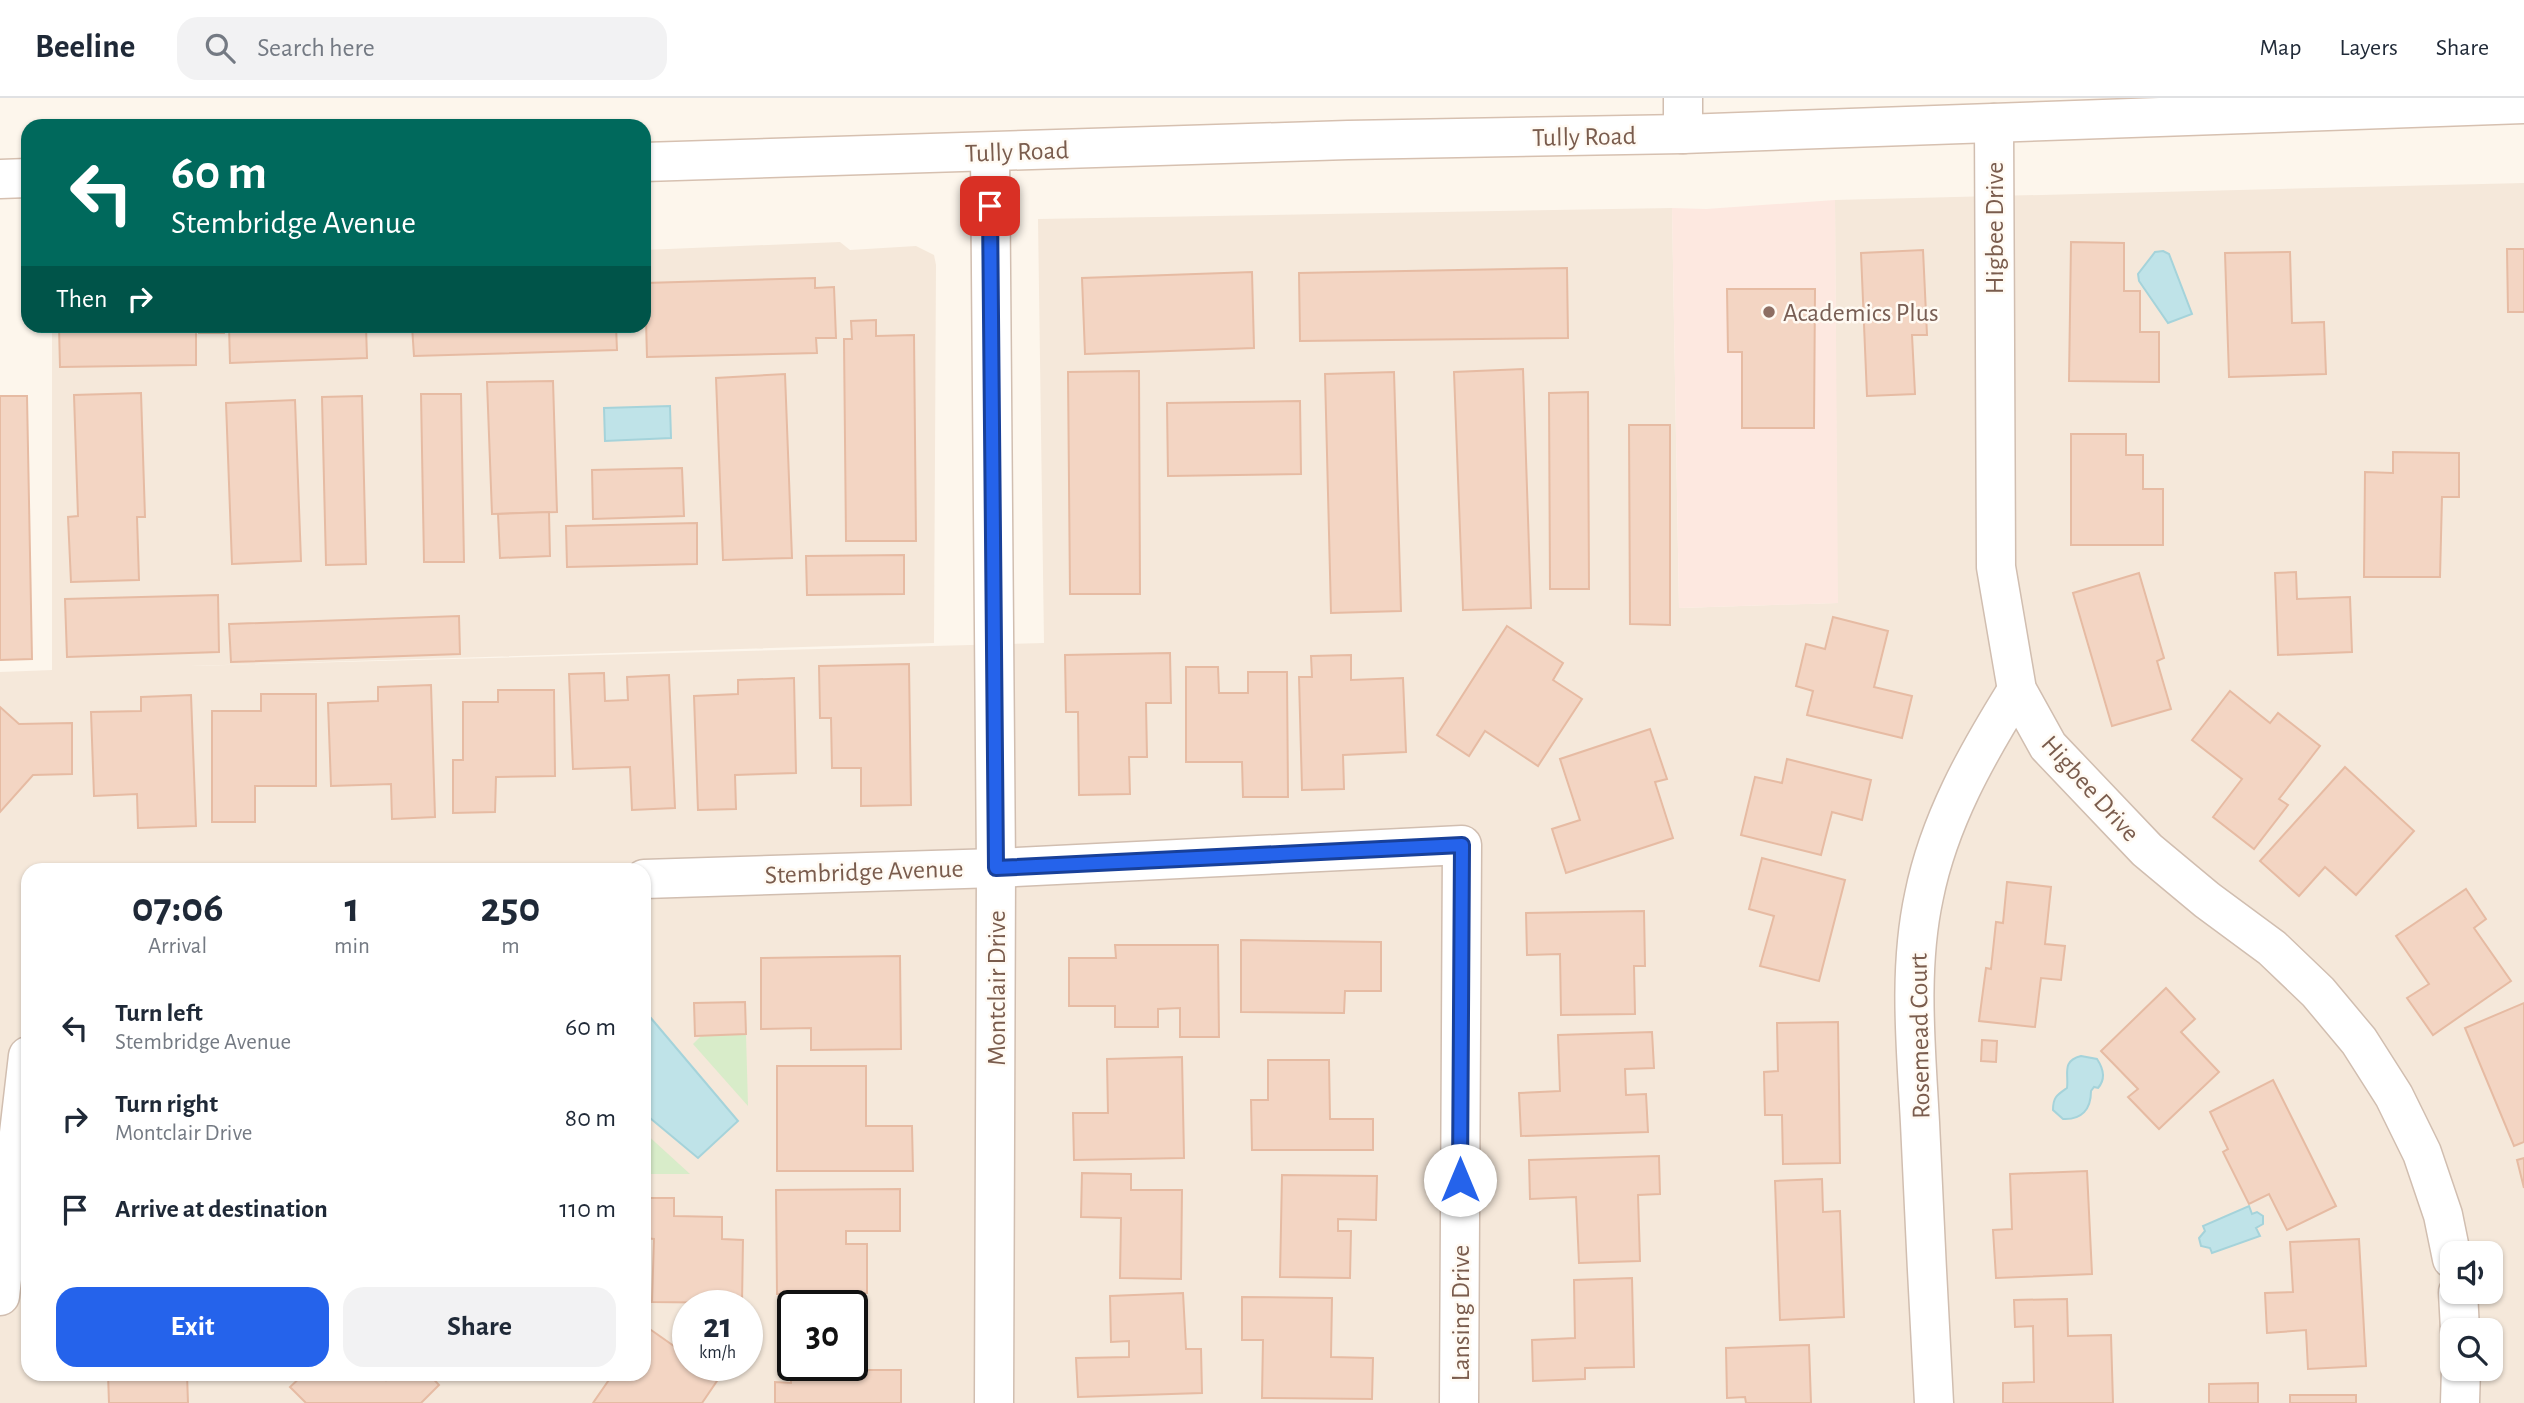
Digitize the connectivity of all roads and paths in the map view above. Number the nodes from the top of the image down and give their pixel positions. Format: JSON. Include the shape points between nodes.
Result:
{"nodes":[{"id":1,"x":2524,"y":104,"type":"edge"},
{"id":2,"x":1683,"y":116,"type":"edge"},
{"id":3,"x":1994,"y":123,"type":"junction"},
{"id":4,"x":990,"y":152,"type":"junction"},
{"id":5,"x":651,"y":162,"type":"edge"},
{"id":6,"x":21,"y":178,"type":"edge"},
{"id":7,"x":0,"y":179,"type":"edge"},
{"id":8,"x":2017,"y":690,"type":"junction"},
{"id":9,"x":1462,"y":845,"type":"joint"},
{"id":10,"x":996,"y":868,"type":"junction"},
{"id":11,"x":651,"y":878,"type":"edge"},
{"id":12,"x":21,"y":1116,"type":"edge"},
{"id":13,"x":2448,"y":1241,"type":"edge"},
{"id":14,"x":0,"y":1296,"type":"edge"},
{"id":15,"x":2461,"y":1381,"type":"edge"},
{"id":16,"x":994,"y":1403,"type":"edge"},
{"id":17,"x":1459,"y":1403,"type":"edge"},
{"id":18,"x":1934,"y":1403,"type":"edge"},
{"id":19,"x":2460,"y":1403,"type":"edge"}],
"edges":[{"from":1,"to":3,"type":"street","name":"Tully Road"},
{"from":2,"to":3,"type":"street","name":"Tully Road"},
{"from":2,"to":4,"type":"street","name":"Tully Road","via":[[1335,140]]},
{"from":3,"to":8,"type":"street","name":"Higbee Drive","via":[[1996,567]]},
{"from":4,"to":5,"type":"street","name":"Tully Road"},
{"from":4,"to":10,"type":"street","name":"Montclair Drive"},
{"from":6,"to":7,"type":"street"},
{"from":8,"to":13,"type":"street","name":"Higbee Drive","via":[[2048,746],[2147,850],[2273,948],[2359,1041],[2394,1096],[2422,1153]]},
{"from":8,"to":18,"type":"street","name":"Rosemead Court","via":[[1962,784],[1938,844],[1924,896],[1914,967]]},
{"from":9,"to":10,"type":"street","name":"Stembridge Avenue"},
{"from":9,"to":17,"type":"street","name":"Lansing Drive"},
{"from":10,"to":11,"type":"street","name":"Stembridge Avenue"},
{"from":10,"to":16,"type":"street","name":"Montclair Drive"},
{"from":12,"to":14,"type":"street"},
{"from":15,"to":19,"type":"street"}]}
